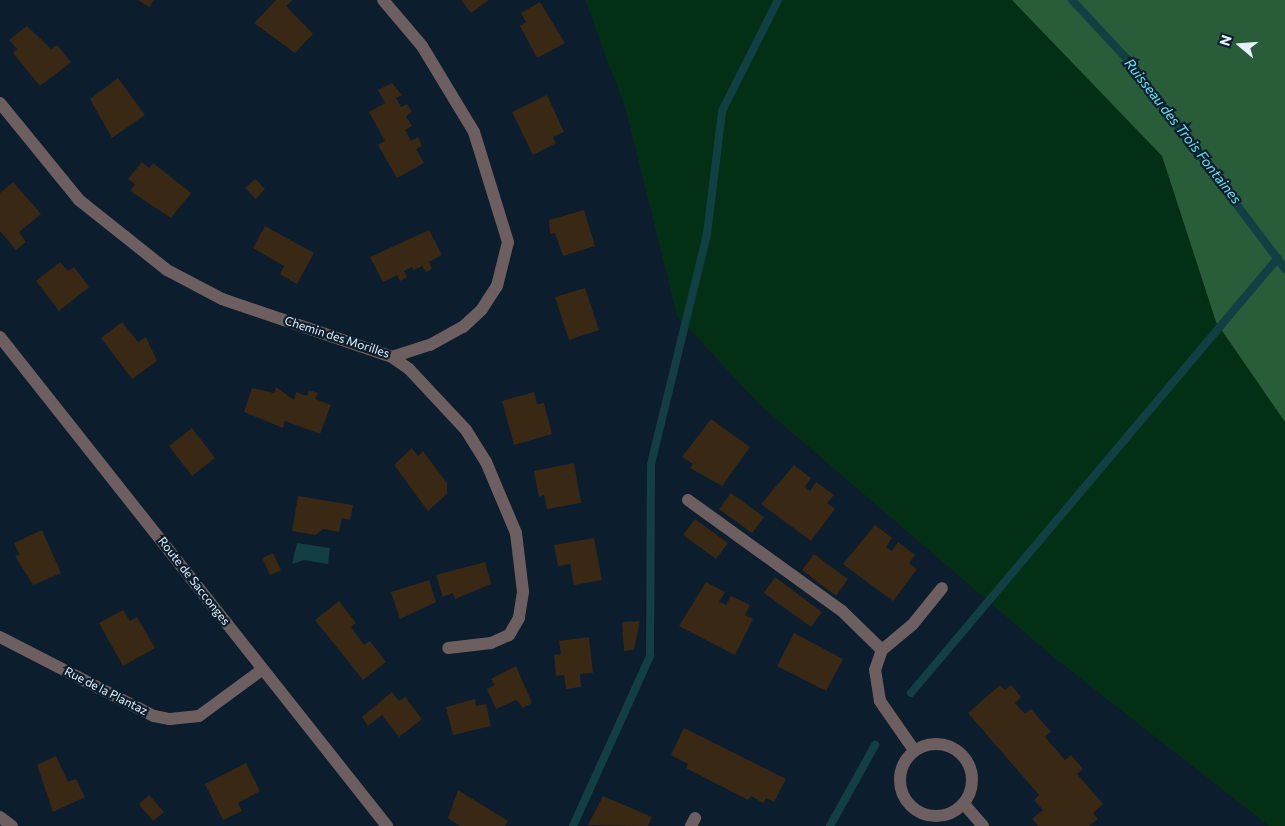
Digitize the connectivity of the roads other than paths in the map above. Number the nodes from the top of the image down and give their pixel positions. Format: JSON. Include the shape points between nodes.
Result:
{"nodes":[{"id":1,"x":383,"y":0,"type":"edge"},
{"id":2,"x":0,"y":103,"type":"edge"},
{"id":3,"x":0,"y":337,"type":"edge"},
{"id":4,"x":392,"y":357,"type":"junction"},
{"id":5,"x":688,"y":500,"type":"dead end"},
{"id":6,"x":942,"y":588,"type":"dead end"},
{"id":7,"x":0,"y":637,"type":"edge"},
{"id":8,"x":448,"y":648,"type":"dead end"},
{"id":9,"x":882,"y":650,"type":"junction"},
{"id":10,"x":263,"y":669,"type":"junction"},
{"id":11,"x":914,"y":750,"type":"junction"},
{"id":12,"x":964,"y":804,"type":"junction"},
{"id":13,"x":0,"y":817,"type":"edge"},
{"id":14,"x":12,"y":826,"type":"edge"},
{"id":15,"x":387,"y":826,"type":"edge"},
{"id":16,"x":982,"y":826,"type":"edge"}],
"edges":[{"from":1,"to":4,"type":"street","name":"Chemin des Morilles","via":[[422,46],[474,132],[508,242],[497,286],[482,309],[463,327],[430,345]]},
{"from":2,"to":4,"type":"street","name":"Chemin des Morilles","via":[[79,200],[167,270],[222,299]]},
{"from":3,"to":10,"type":"street","name":"Route de Sacconges"},
{"from":4,"to":8,"type":"street","via":[[409,369],[466,430],[486,462],[516,533],[523,592],[519,618],[509,635],[492,643]]},
{"from":5,"to":9,"type":"street","via":[[842,611]]},
{"from":6,"to":9,"type":"street","via":[[913,624]]},
{"from":7,"to":10,"type":"street","name":"Rue de la Plantaz","via":[[154,716],[170,719],[200,716]]},
{"from":9,"to":11,"type":"street","via":[[875,670],[880,701]]},
{"from":10,"to":15,"type":"street","name":"Route de Sacconges"},
{"from":11,"to":12,"type":"street","via":[[931,744],[948,745],[963,755],[972,770],[972,788]]},
{"from":11,"to":12,"type":"street","via":[[903,764],[899,781],[909,804],[932,817],[950,814]]},
{"from":12,"to":16,"type":"street"},
{"from":13,"to":14,"type":"street"}]}
